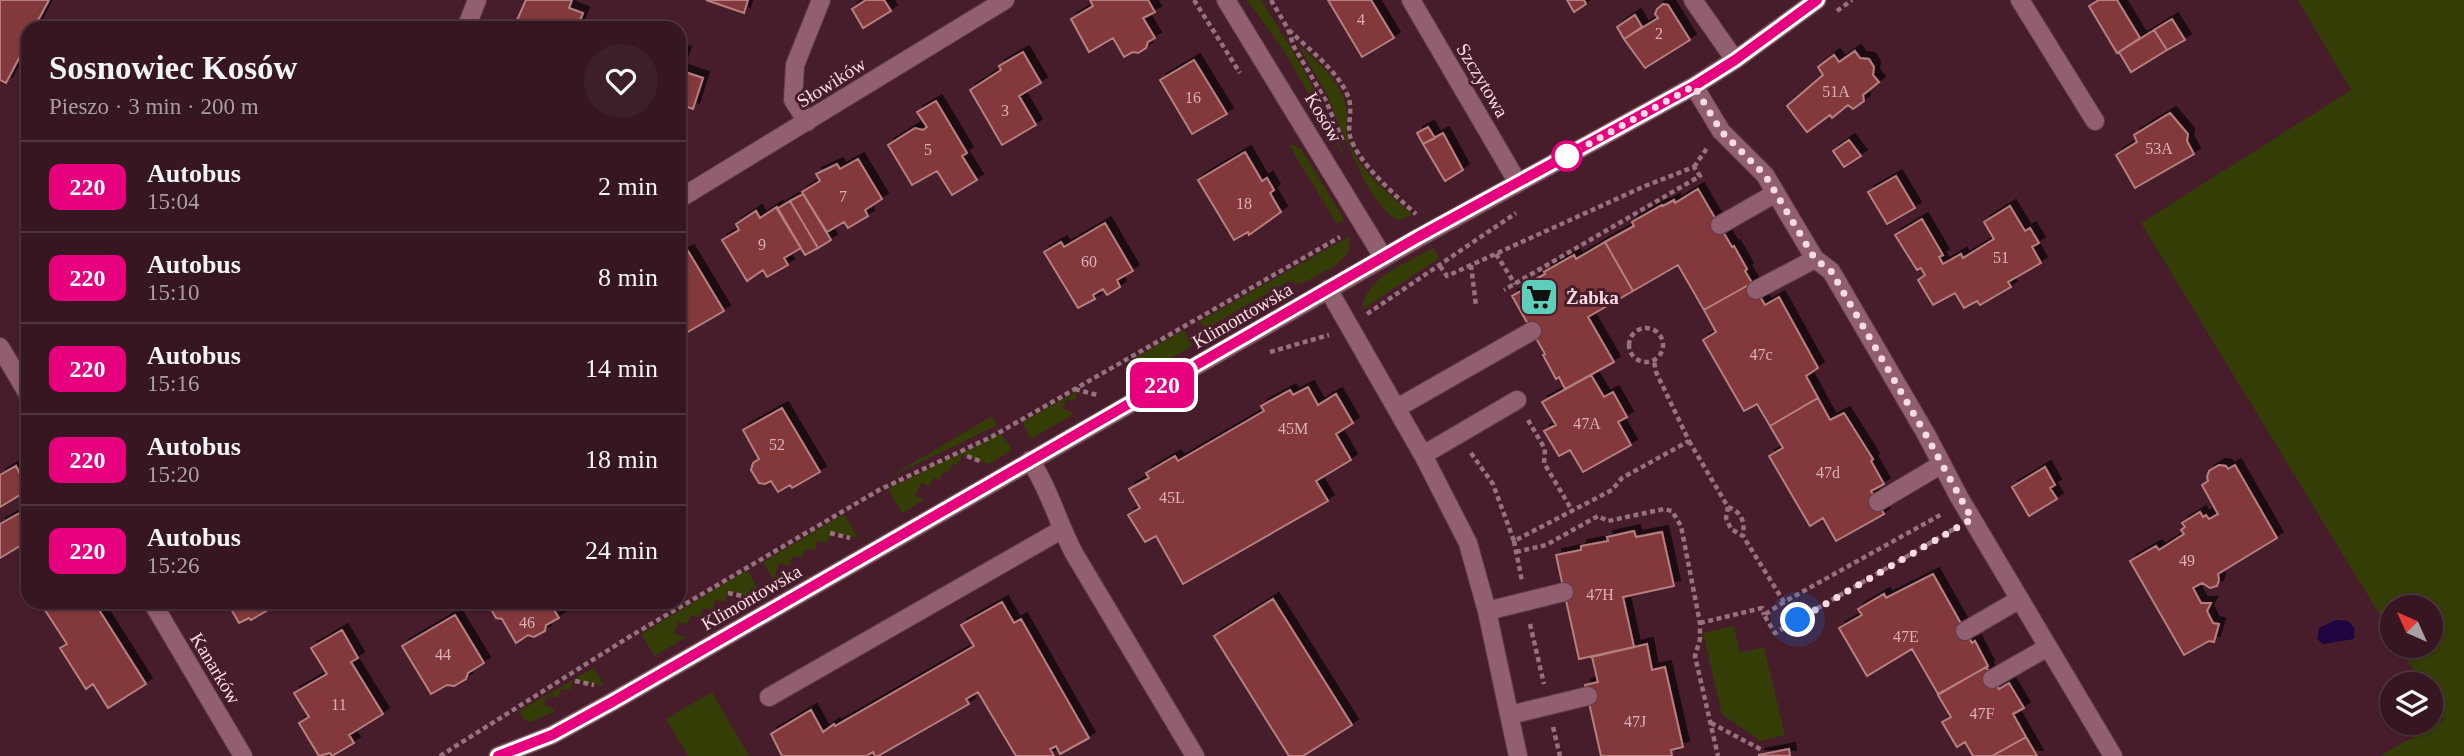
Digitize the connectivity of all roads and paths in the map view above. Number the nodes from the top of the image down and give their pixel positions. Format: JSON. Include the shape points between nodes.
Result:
{"nodes":[{"id":1,"x":477,"y":0,"type":"edge"},
{"id":2,"x":821,"y":0,"type":"edge"},
{"id":3,"x":1005,"y":0,"type":"edge"},
{"id":4,"x":1226,"y":0,"type":"edge"},
{"id":5,"x":1271,"y":0,"type":"edge"},
{"id":6,"x":1411,"y":0,"type":"edge"},
{"id":7,"x":1693,"y":0,"type":"edge"},
{"id":8,"x":1817,"y":0,"type":"edge"},
{"id":9,"x":2020,"y":0,"type":"edge"},
{"id":10,"x":469,"y":21,"type":"edge"},
{"id":11,"x":1735,"y":60,"type":"junction"},
{"id":12,"x":1694,"y":86,"type":"junction"},
{"id":13,"x":2095,"y":121,"type":"dead end"},
{"id":14,"x":807,"y":122,"type":"junction"},
{"id":15,"x":1705,"y":151,"type":"dead end"},
{"id":16,"x":1694,"y":167,"type":"junction"},
{"id":17,"x":1518,"y":183,"type":"junction"},
{"id":18,"x":1776,"y":193,"type":"junction"},
{"id":19,"x":686,"y":195,"type":"edge"},
{"id":20,"x":1423,"y":220,"type":"dead end"},
{"id":21,"x":1720,"y":225,"type":"dead end"},
{"id":22,"x":1340,"y":237,"type":"dead end"},
{"id":23,"x":1496,"y":254,"type":"junction"},
{"id":24,"x":1383,"y":257,"type":"junction"},
{"id":25,"x":1815,"y":259,"type":"junction"},
{"id":26,"x":1471,"y":265,"type":"junction"},
{"id":27,"x":1440,"y":266,"type":"dead end"},
{"id":28,"x":1515,"y":284,"type":"junction"},
{"id":29,"x":1328,"y":289,"type":"junction"},
{"id":30,"x":1504,"y":290,"type":"dead end"},
{"id":31,"x":1756,"y":290,"type":"dead end"},
{"id":32,"x":1476,"y":306,"type":"dead end"},
{"id":33,"x":1532,"y":331,"type":"dead end"},
{"id":34,"x":0,"y":347,"type":"edge"},
{"id":35,"x":1654,"y":361,"type":"junction"},
{"id":36,"x":21,"y":382,"type":"edge"},
{"id":37,"x":1517,"y":400,"type":"joint"},
{"id":38,"x":1397,"y":408,"type":"junction"},
{"id":39,"x":1458,"y":435,"type":"junction"},
{"id":40,"x":1689,"y":441,"type":"junction"},
{"id":41,"x":1423,"y":455,"type":"junction"},
{"id":42,"x":1030,"y":460,"type":"junction"},
{"id":43,"x":1942,"y":464,"type":"junction"},
{"id":44,"x":1878,"y":502,"type":"dead end"},
{"id":45,"x":1962,"y":502,"type":"junction"},
{"id":46,"x":1728,"y":507,"type":"junction"},
{"id":47,"x":1573,"y":512,"type":"junction"},
{"id":48,"x":1972,"y":519,"type":"junction"},
{"id":49,"x":1061,"y":530,"type":"junction"},
{"id":50,"x":1743,"y":536,"type":"junction"},
{"id":51,"x":1514,"y":541,"type":"junction"},
{"id":52,"x":1516,"y":552,"type":"junction"},
{"id":53,"x":1564,"y":592,"type":"dead end"},
{"id":54,"x":2020,"y":599,"type":"junction"},
{"id":55,"x":1525,"y":601,"type":"junction"},
{"id":56,"x":1784,"y":602,"type":"junction"},
{"id":57,"x":686,"y":603,"type":"edge"},
{"id":58,"x":156,"y":609,"type":"edge"},
{"id":59,"x":677,"y":609,"type":"edge"},
{"id":60,"x":1487,"y":611,"type":"junction"},
{"id":61,"x":1764,"y":615,"type":"junction"},
{"id":62,"x":1700,"y":623,"type":"junction"},
{"id":63,"x":1965,"y":631,"type":"dead end"},
{"id":64,"x":2048,"y":647,"type":"junction"},
{"id":65,"x":1992,"y":679,"type":"dead end"},
{"id":66,"x":1588,"y":696,"type":"dead end"},
{"id":67,"x":769,"y":697,"type":"dead end"},
{"id":68,"x":1549,"y":706,"type":"junction"},
{"id":69,"x":1510,"y":715,"type":"junction"},
{"id":70,"x":1710,"y":723,"type":"junction"},
{"id":71,"x":1762,"y":750,"type":"dead end"},
{"id":72,"x":1188,"y":753,"type":"edge"},
{"id":73,"x":243,"y":756,"type":"edge"},
{"id":74,"x":440,"y":756,"type":"edge"},
{"id":75,"x":498,"y":756,"type":"edge"},
{"id":76,"x":1518,"y":756,"type":"edge"},
{"id":77,"x":1560,"y":756,"type":"edge"},
{"id":78,"x":1718,"y":756,"type":"edge"},
{"id":79,"x":2112,"y":756,"type":"edge"}],
"edges":[{"from":1,"to":10,"type":"street"},
{"from":2,"to":14,"type":"street","via":[[795,65],[793,100]]},
{"from":3,"to":14,"type":"street","name":"Słowików"},
{"from":4,"to":24,"type":"street","name":"Kosów"},
{"from":5,"to":20,"type":"path","via":[[1288,29],[1347,94],[1350,137],[1362,158]]},
{"from":6,"to":17,"type":"street","name":"Szczytowa"},
{"from":7,"to":11,"type":"street"},
{"from":8,"to":11,"type":"street","name":"Klimontowska"},
{"from":9,"to":13,"type":"street"},
{"from":11,"to":12,"type":"street","name":"Klimontowska"},
{"from":12,"to":17,"type":"street","name":"Klimontowska"},
{"from":12,"to":18,"type":"street","via":[[1721,131],[1765,175]]},
{"from":14,"to":19,"type":"street","name":"Słowików"},
{"from":15,"to":16,"type":"path"},
{"from":16,"to":23,"type":"path"},
{"from":16,"to":28,"type":"path","via":[[1700,176]]},
{"from":17,"to":24,"type":"street","name":"Klimontowska"},
{"from":18,"to":21,"type":"street"},
{"from":18,"to":25,"type":"street"},
{"from":22,"to":57,"type":"path","via":[[993,436],[879,490]]},
{"from":23,"to":26,"type":"path"},
{"from":23,"to":28,"type":"path"},
{"from":24,"to":29,"type":"street","name":"Klimontowska"},
{"from":25,"to":31,"type":"street"},
{"from":25,"to":43,"type":"street","via":[[1831,271]]},
{"from":26,"to":27,"type":"path","via":[[1447,276]]},
{"from":26,"to":32,"type":"path"},
{"from":28,"to":30,"type":"path"},
{"from":29,"to":38,"type":"street"},
{"from":29,"to":42,"type":"street","name":"Klimontowska"},
{"from":33,"to":38,"type":"street"},
{"from":34,"to":36,"type":"street"},
{"from":35,"to":35,"type":"path","via":[[1663,341],[1653,329],[1637,330],[1628,342],[1632,356],[1646,363]]},
{"from":35,"to":40,"type":"path"},
{"from":37,"to":39,"type":"street"},
{"from":37,"to":47,"type":"path","via":[[1545,449],[1544,463]]},
{"from":38,"to":41,"type":"street"},
{"from":39,"to":41,"type":"street"},
{"from":39,"to":51,"type":"path","via":[[1493,484]]},
{"from":40,"to":46,"type":"path"},
{"from":40,"to":47,"type":"path"},
{"from":41,"to":60,"type":"street","via":[[1468,544]]},
{"from":42,"to":49,"type":"street","via":[[1044,481]]},
{"from":42,"to":75,"type":"street","name":"Klimontowska","via":[[612,702],[552,735]]},
{"from":43,"to":44,"type":"street"},
{"from":43,"to":45,"type":"street"},
{"from":45,"to":48,"type":"street"},
{"from":45,"to":56,"type":"path"},
{"from":46,"to":50,"type":"path","via":[[1731,529]]},
{"from":46,"to":50,"type":"path","via":[[1737,510],[1745,524]]},
{"from":47,"to":51,"type":"path"},
{"from":48,"to":54,"type":"street"},
{"from":48,"to":61,"type":"path","via":[[1775,633]]},
{"from":49,"to":67,"type":"street"},
{"from":49,"to":72,"type":"street"},
{"from":50,"to":56,"type":"path"},
{"from":51,"to":52,"type":"path"},
{"from":52,"to":55,"type":"path"},
{"from":52,"to":62,"type":"path","via":[[1546,545],[1598,516],[1608,521],[1672,510],[1681,526]]},
{"from":53,"to":55,"type":"street"},
{"from":54,"to":63,"type":"street"},
{"from":54,"to":64,"type":"street"},
{"from":55,"to":60,"type":"street"},
{"from":55,"to":68,"type":"path"},
{"from":56,"to":61,"type":"path"},
{"from":58,"to":73,"type":"street","name":"Kanarków"},
{"from":59,"to":74,"type":"path"},
{"from":60,"to":69,"type":"street"},
{"from":61,"to":62,"type":"path","via":[[1762,608]]},
{"from":62,"to":70,"type":"path","via":[[1695,656]]},
{"from":64,"to":65,"type":"street"},
{"from":64,"to":79,"type":"street"},
{"from":66,"to":68,"type":"street"},
{"from":68,"to":69,"type":"street"},
{"from":68,"to":77,"type":"path"},
{"from":69,"to":76,"type":"street"},
{"from":70,"to":71,"type":"path"},
{"from":70,"to":78,"type":"path"}]}
